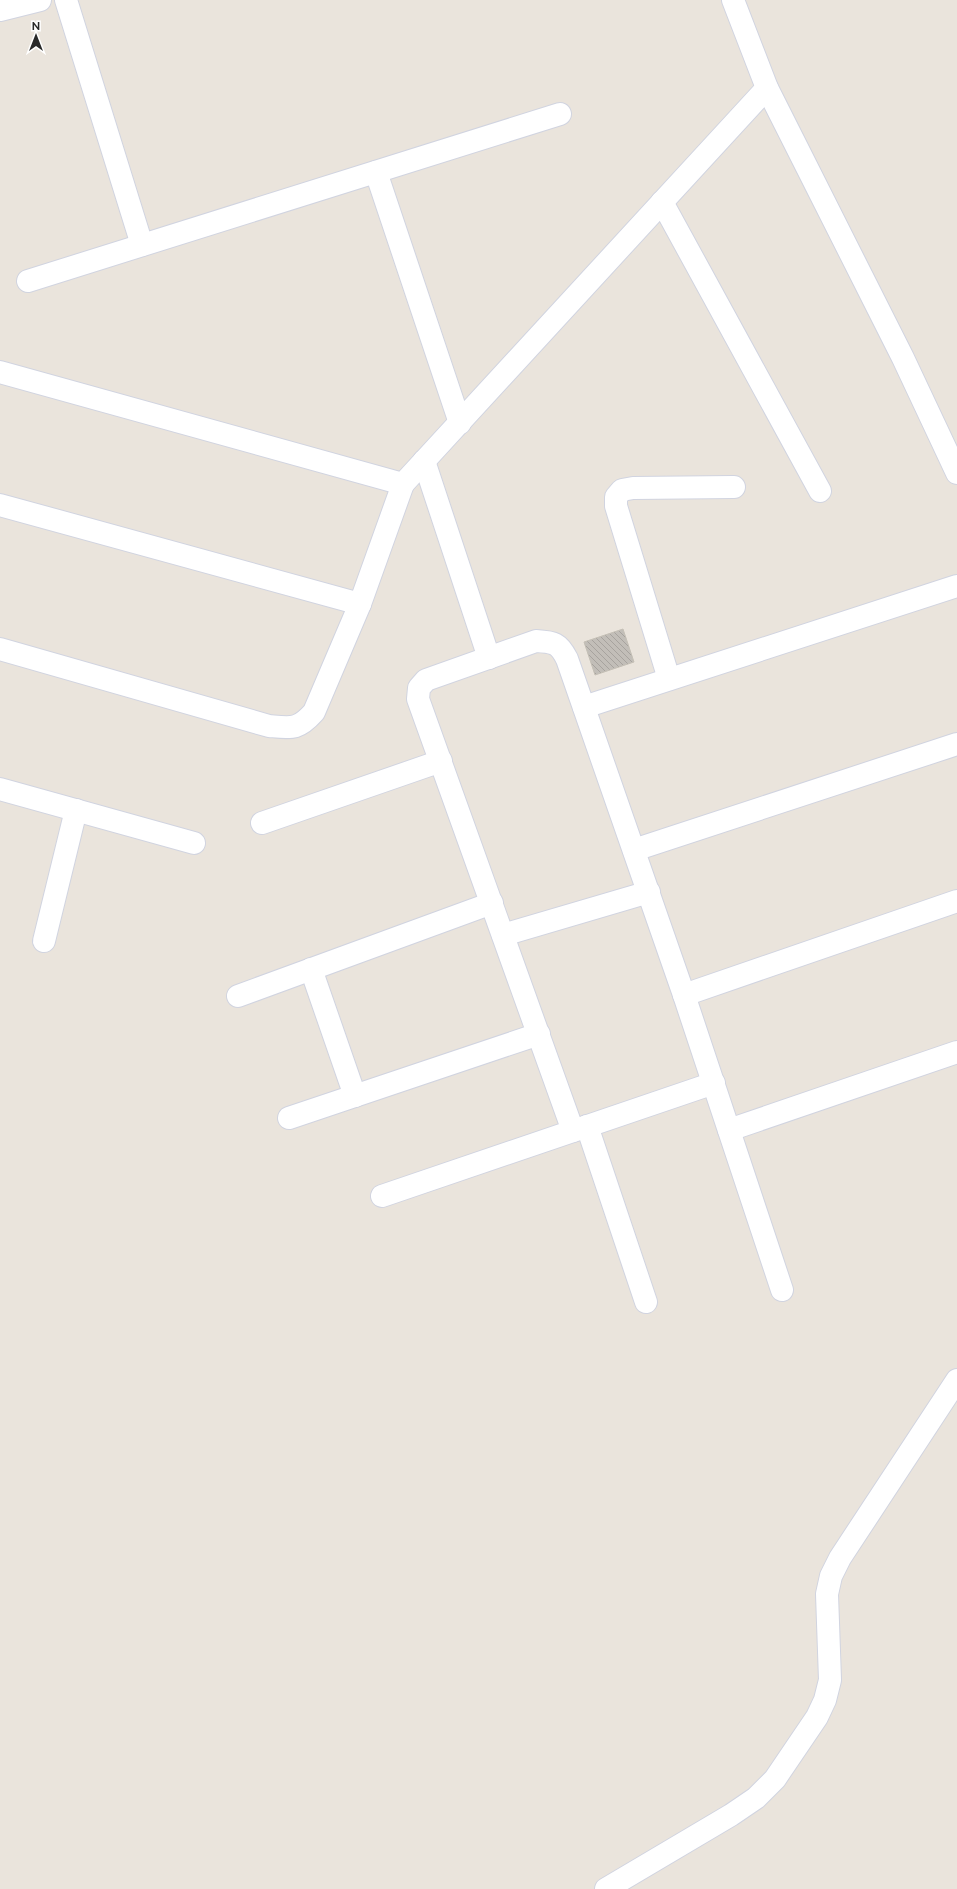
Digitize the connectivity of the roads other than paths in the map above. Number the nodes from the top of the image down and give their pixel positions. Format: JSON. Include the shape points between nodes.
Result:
{"nodes":[{"id":1,"x":40,"y":0,"type":"edge"},
{"id":2,"x":66,"y":0,"type":"edge"},
{"id":3,"x":733,"y":0,"type":"edge"},
{"id":4,"x":0,"y":10,"type":"edge"},
{"id":5,"x":767,"y":88,"type":"junction"},
{"id":6,"x":560,"y":114,"type":"dead end"},
{"id":7,"x":376,"y":172,"type":"junction"},
{"id":8,"x":662,"y":202,"type":"junction"},
{"id":9,"x":142,"y":245,"type":"junction"},
{"id":10,"x":28,"y":281,"type":"dead end"},
{"id":11,"x":0,"y":372,"type":"edge"},
{"id":12,"x":460,"y":423,"type":"junction"},
{"id":13,"x":424,"y":461,"type":"junction"},
{"id":14,"x":957,"y":473,"type":"edge"},
{"id":15,"x":403,"y":484,"type":"junction"},
{"id":16,"x":734,"y":487,"type":"dead end"},
{"id":17,"x":820,"y":491,"type":"dead end"},
{"id":18,"x":0,"y":505,"type":"edge"},
{"id":19,"x":957,"y":586,"type":"edge"},
{"id":20,"x":360,"y":604,"type":"junction"},
{"id":21,"x":0,"y":649,"type":"edge"},
{"id":22,"x":489,"y":658,"type":"junction"},
{"id":23,"x":669,"y":679,"type":"junction"},
{"id":24,"x":584,"y":707,"type":"junction"},
{"id":25,"x":957,"y":744,"type":"edge"},
{"id":26,"x":441,"y":761,"type":"junction"},
{"id":27,"x":0,"y":789,"type":"edge"},
{"id":28,"x":76,"y":810,"type":"junction"},
{"id":29,"x":262,"y":823,"type":"dead end"},
{"id":30,"x":194,"y":843,"type":"dead end"},
{"id":31,"x":634,"y":850,"type":"junction"},
{"id":32,"x":648,"y":892,"type":"junction"},
{"id":33,"x":957,"y":901,"type":"edge"},
{"id":34,"x":492,"y":902,"type":"junction"},
{"id":35,"x":503,"y":935,"type":"junction"},
{"id":36,"x":44,"y":941,"type":"dead end"},
{"id":37,"x":311,"y":969,"type":"junction"},
{"id":38,"x":684,"y":995,"type":"junction"},
{"id":39,"x":238,"y":996,"type":"dead end"},
{"id":40,"x":539,"y":1034,"type":"junction"},
{"id":41,"x":957,"y":1052,"type":"edge"},
{"id":42,"x":714,"y":1083,"type":"junction"},
{"id":43,"x":355,"y":1096,"type":"junction"},
{"id":44,"x":289,"y":1118,"type":"dead end"},
{"id":45,"x":580,"y":1129,"type":"junction"},
{"id":46,"x":729,"y":1130,"type":"junction"},
{"id":47,"x":382,"y":1196,"type":"dead end"},
{"id":48,"x":782,"y":1290,"type":"dead end"},
{"id":49,"x":646,"y":1302,"type":"dead end"},
{"id":50,"x":957,"y":1380,"type":"edge"},
{"id":51,"x":606,"y":1889,"type":"edge"}],
"edges":[{"from":1,"to":4,"type":"street"},
{"from":2,"to":9,"type":"street"},
{"from":3,"to":5,"type":"street"},
{"from":5,"to":8,"type":"street"},
{"from":5,"to":14,"type":"street","via":[[903,358]]},
{"from":6,"to":7,"type":"street"},
{"from":7,"to":9,"type":"street"},
{"from":7,"to":12,"type":"street"},
{"from":8,"to":12,"type":"street"},
{"from":8,"to":17,"type":"street"},
{"from":9,"to":10,"type":"street"},
{"from":11,"to":15,"type":"street"},
{"from":12,"to":13,"type":"street"},
{"from":13,"to":15,"type":"street"},
{"from":13,"to":22,"type":"street"},
{"from":15,"to":20,"type":"street"},
{"from":16,"to":23,"type":"street","via":[[633,488],[622,490],[616,497],[616,506]]},
{"from":18,"to":20,"type":"street"},
{"from":19,"to":23,"type":"street"},
{"from":20,"to":21,"type":"street","via":[[314,712],[304,723],[289,728],[269,726]]},
{"from":22,"to":24,"type":"street","via":[[536,641],[550,642],[561,647]]},
{"from":22,"to":26,"type":"street","via":[[426,680],[419,688],[418,699]]},
{"from":23,"to":24,"type":"street"},
{"from":24,"to":31,"type":"street"},
{"from":25,"to":31,"type":"street"},
{"from":26,"to":29,"type":"street"},
{"from":26,"to":34,"type":"street"},
{"from":27,"to":28,"type":"street"},
{"from":28,"to":30,"type":"street"},
{"from":28,"to":36,"type":"street"},
{"from":31,"to":32,"type":"street"},
{"from":32,"to":35,"type":"street"},
{"from":32,"to":38,"type":"street"},
{"from":33,"to":38,"type":"street"},
{"from":34,"to":35,"type":"street"},
{"from":34,"to":37,"type":"street"},
{"from":35,"to":40,"type":"street"},
{"from":37,"to":39,"type":"street"},
{"from":37,"to":43,"type":"street"},
{"from":38,"to":42,"type":"street"},
{"from":40,"to":43,"type":"street"},
{"from":40,"to":45,"type":"street"},
{"from":41,"to":46,"type":"street"},
{"from":42,"to":45,"type":"street"},
{"from":42,"to":46,"type":"street"},
{"from":43,"to":44,"type":"street"},
{"from":45,"to":47,"type":"street"},
{"from":45,"to":49,"type":"street"},
{"from":46,"to":48,"type":"street"},
{"from":50,"to":51,"type":"street","via":[[840,1558],[831,1576],[827,1594],[830,1680],[817,1717],[779,1772],[756,1798]]}]}
